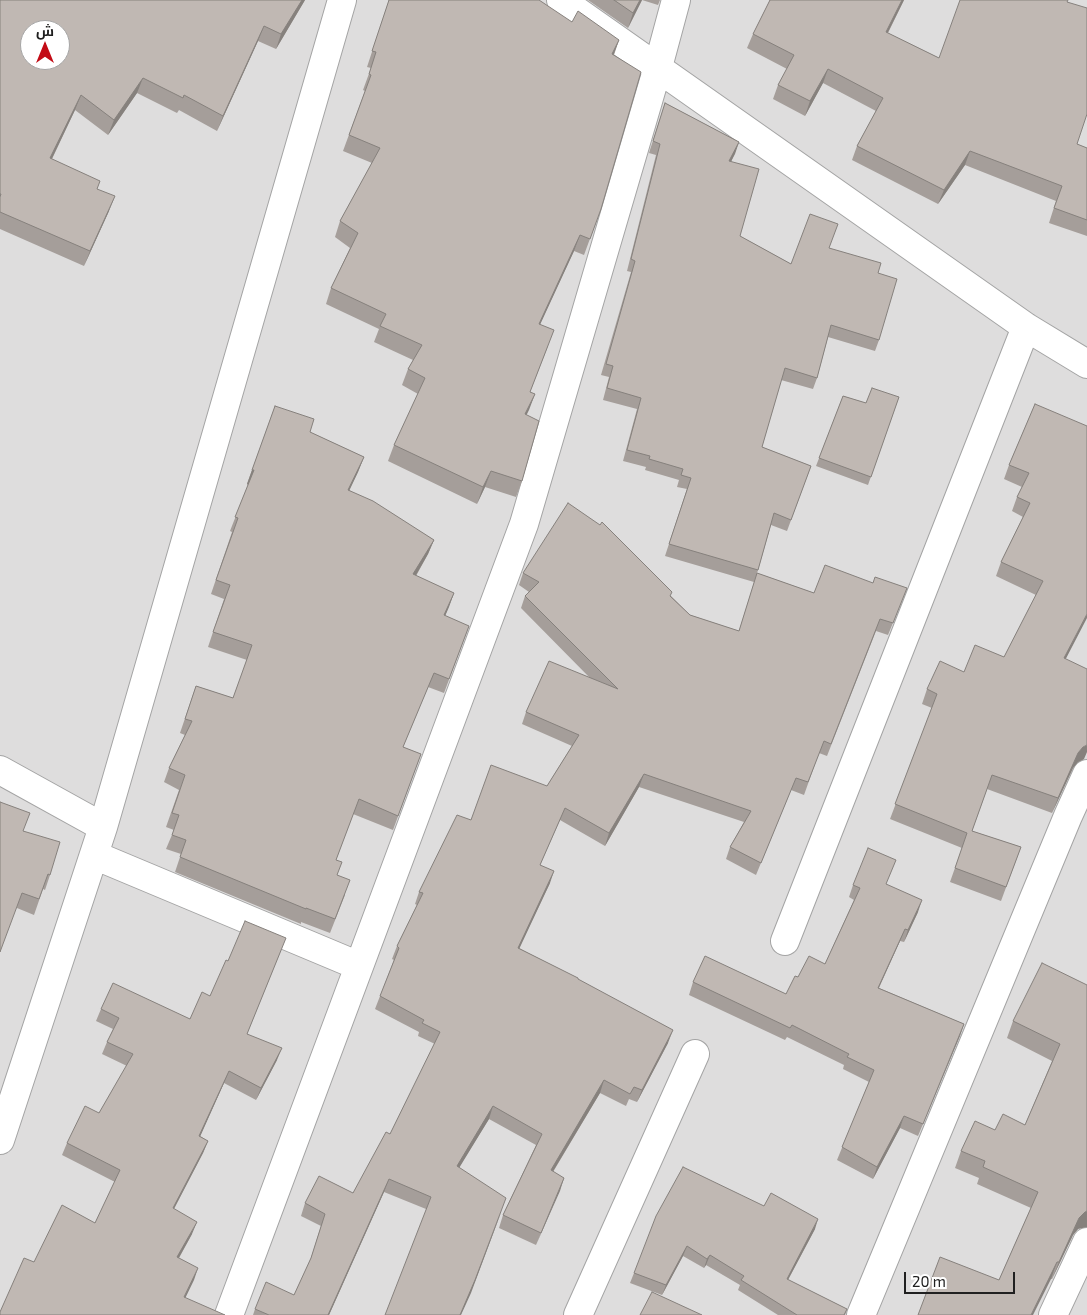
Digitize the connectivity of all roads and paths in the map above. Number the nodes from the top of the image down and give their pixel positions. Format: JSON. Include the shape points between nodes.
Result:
{"nodes":[{"id":1,"x":342,"y":0,"type":"edge"},
{"id":2,"x":561,"y":0,"type":"edge"},
{"id":3,"x":676,"y":0,"type":"edge"},
{"id":4,"x":658,"y":67,"type":"junction"},
{"id":5,"x":1026,"y":326,"type":"junction"},
{"id":6,"x":1087,"y":364,"type":"edge"},
{"id":7,"x":0,"y":770,"type":"edge"},
{"id":8,"x":1087,"y":774,"type":"edge"},
{"id":9,"x":103,"y":827,"type":"junction"},
{"id":10,"x":94,"y":855,"type":"junction"},
{"id":11,"x":785,"y":941,"type":"dead end"},
{"id":12,"x":359,"y":966,"type":"junction"},
{"id":13,"x":695,"y":1054,"type":"dead end"},
{"id":14,"x":0,"y":1140,"type":"edge"},
{"id":15,"x":1087,"y":1242,"type":"edge"},
{"id":16,"x":229,"y":1315,"type":"edge"},
{"id":17,"x":578,"y":1315,"type":"edge"},
{"id":18,"x":861,"y":1315,"type":"edge"},
{"id":19,"x":1053,"y":1315,"type":"edge"}],
"edges":[{"from":1,"to":9,"type":"street"},
{"from":2,"to":4,"type":"street"},
{"from":3,"to":4,"type":"street"},
{"from":4,"to":5,"type":"street"},
{"from":4,"to":12,"type":"street","via":[[524,524]]},
{"from":5,"to":6,"type":"street"},
{"from":5,"to":11,"type":"street"},
{"from":7,"to":9,"type":"street"},
{"from":8,"to":18,"type":"street"},
{"from":9,"to":10,"type":"street"},
{"from":10,"to":12,"type":"street"},
{"from":10,"to":14,"type":"street"},
{"from":12,"to":16,"type":"street"},
{"from":13,"to":17,"type":"street"},
{"from":15,"to":19,"type":"street"}]}
